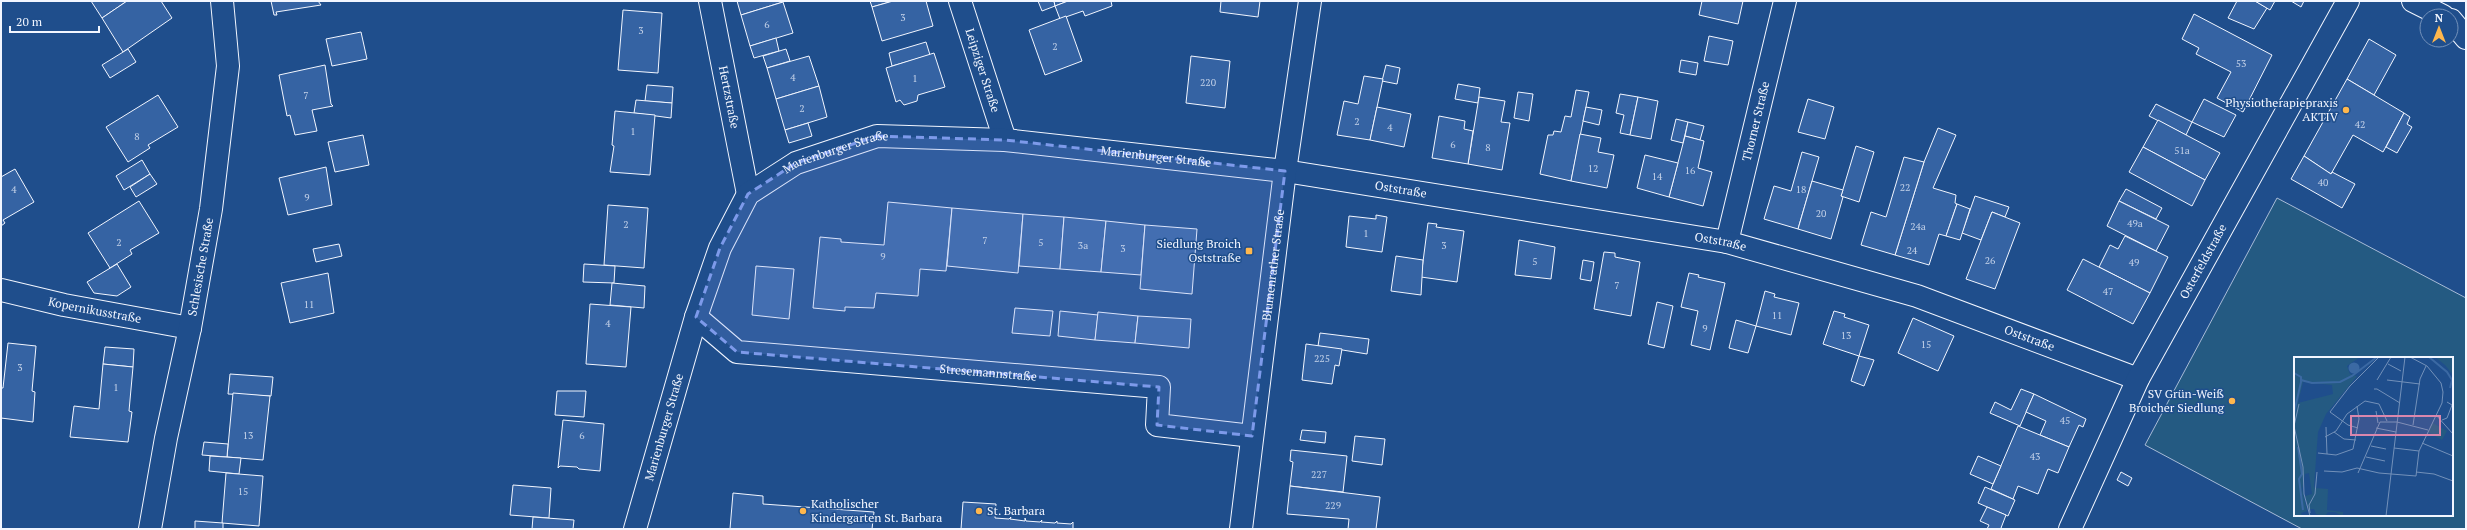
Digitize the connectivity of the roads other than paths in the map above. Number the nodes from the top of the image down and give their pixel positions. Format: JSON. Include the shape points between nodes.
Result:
{"nodes":[{"id":1,"x":222,"y":1,"type":"edge"},
{"id":2,"x":710,"y":1,"type":"edge"},
{"id":3,"x":960,"y":1,"type":"edge"},
{"id":4,"x":1310,"y":1,"type":"edge"},
{"id":5,"x":1785,"y":1,"type":"edge"},
{"id":6,"x":2348,"y":1,"type":"edge"},
{"id":7,"x":2413,"y":1,"type":"edge"},
{"id":8,"x":2427,"y":8,"type":"edge"},
{"id":9,"x":2459,"y":30,"type":"edge"},
{"id":10,"x":2466,"y":38,"type":"edge"},
{"id":11,"x":1005,"y":140,"type":"junction"},
{"id":12,"x":1285,"y":170,"type":"junction"},
{"id":13,"x":748,"y":194,"type":"junction"},
{"id":14,"x":1727,"y":242,"type":"junction"},
{"id":15,"x":1,"y":290,"type":"edge"},
{"id":16,"x":696,"y":317,"type":"junction"},
{"id":17,"x":190,"y":328,"type":"junction"},
{"id":18,"x":2138,"y":379,"type":"junction"},
{"id":19,"x":1252,"y":436,"type":"junction"},
{"id":20,"x":150,"y":529,"type":"edge"},
{"id":21,"x":635,"y":529,"type":"edge"},
{"id":22,"x":1241,"y":529,"type":"edge"},
{"id":23,"x":2070,"y":529,"type":"edge"}],
"edges":[{"from":1,"to":17,"type":"street","name":"Schlesische Straße","via":[[228,66],[211,208]]},
{"from":2,"to":13,"type":"street","name":"Hertzstraße"},
{"from":3,"to":11,"type":"street","name":"Leipziger Straße"},
{"from":4,"to":12,"type":"street","name":"Blumenrather Straße"},
{"from":5,"to":14,"type":"street","name":"Thorner Straße"},
{"from":6,"to":18,"type":"street","name":"Osterfeldstraße"},
{"from":7,"to":8,"type":"street"},
{"from":9,"to":10,"type":"street"},
{"from":11,"to":12,"type":"street","name":"Marienburger Straße"},
{"from":11,"to":13,"type":"street","name":"Marienburger Straße","via":[[876,136],[796,163]]},
{"from":12,"to":14,"type":"street","name":"Oststraße"},
{"from":12,"to":19,"type":"street","name":"Blumenrather Straße"},
{"from":13,"to":16,"type":"street","name":"Marienburger Straße","via":[[720,248]]},
{"from":14,"to":18,"type":"street","name":"Oststraße","via":[[1917,296]]},
{"from":15,"to":17,"type":"street","name":"Kopernikusstraße","via":[[64,305]]},
{"from":16,"to":19,"type":"street","name":"Stresemannstraße","via":[[737,352],[1159,387],[1157,425]]},
{"from":16,"to":21,"type":"street","name":"Marienburger Straße"},
{"from":17,"to":20,"type":"street","name":"Schlesische Straße","via":[[166,438]]},
{"from":18,"to":23,"type":"street","name":"Osterfeldstraße"},
{"from":19,"to":22,"type":"street","name":"Blumenrather Straße"}]}
